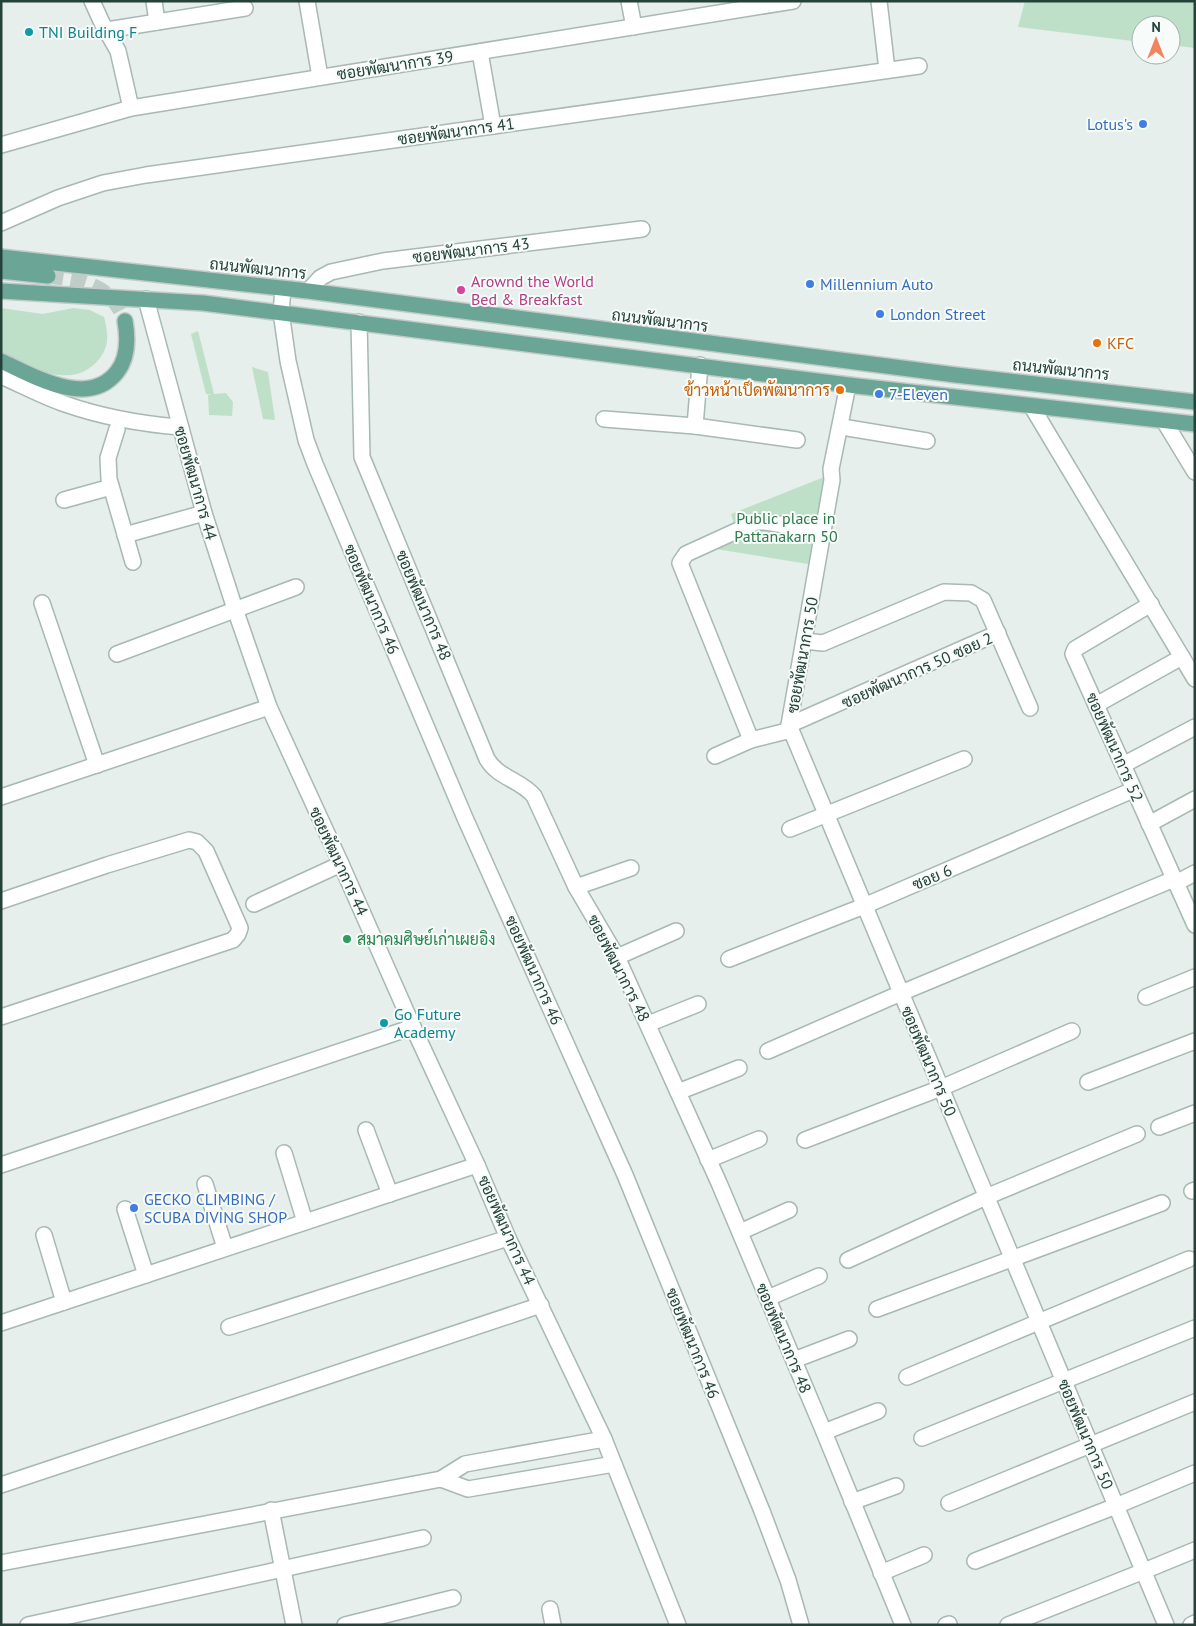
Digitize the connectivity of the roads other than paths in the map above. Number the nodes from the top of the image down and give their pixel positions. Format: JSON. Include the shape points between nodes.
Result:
{"nodes":[{"id":1,"x":92,"y":1,"type":"edge"},
{"id":2,"x":154,"y":1,"type":"edge"},
{"id":3,"x":307,"y":1,"type":"edge"},
{"id":4,"x":630,"y":1,"type":"edge"},
{"id":5,"x":793,"y":1,"type":"edge"},
{"id":6,"x":879,"y":1,"type":"edge"},
{"id":7,"x":245,"y":8,"type":"dead end"},
{"id":8,"x":157,"y":22,"type":"junction"},
{"id":9,"x":634,"y":27,"type":"junction"},
{"id":10,"x":107,"y":30,"type":"junction"},
{"id":11,"x":480,"y":52,"type":"junction"},
{"id":12,"x":919,"y":66,"type":"dead end"},
{"id":13,"x":887,"y":70,"type":"junction"},
{"id":14,"x":320,"y":77,"type":"junction"},
{"id":15,"x":131,"y":108,"type":"junction"},
{"id":16,"x":493,"y":126,"type":"junction"},
{"id":17,"x":1,"y":146,"type":"edge"},
{"id":18,"x":1,"y":223,"type":"edge"},
{"id":19,"x":642,"y":229,"type":"dead end"},
{"id":20,"x":1,"y":257,"type":"edge"},
{"id":21,"x":1,"y":271,"type":"edge"},
{"id":22,"x":48,"y":276,"type":"tunnel mouth"},
{"id":23,"x":283,"y":288,"type":"junction"},
{"id":24,"x":1,"y":291,"type":"edge"},
{"id":25,"x":308,"y":291,"type":"junction"},
{"id":26,"x":146,"y":300,"type":"junction"},
{"id":27,"x":281,"y":312,"type":"junction"},
{"id":28,"x":125,"y":321,"type":"tunnel mouth"},
{"id":29,"x":359,"y":322,"type":"junction"},
{"id":30,"x":1,"y":361,"type":"edge"},
{"id":31,"x":700,"y":365,"type":"junction"},
{"id":32,"x":1,"y":376,"type":"edge"},
{"id":33,"x":852,"y":385,"type":"junction"},
{"id":34,"x":1195,"y":402,"type":"edge"},
{"id":35,"x":1032,"y":407,"type":"junction"},
{"id":36,"x":604,"y":419,"type":"dead end"},
{"id":37,"x":1164,"y":421,"type":"junction"},
{"id":38,"x":1195,"y":424,"type":"edge"},
{"id":39,"x":695,"y":426,"type":"junction"},
{"id":40,"x":180,"y":427,"type":"junction"},
{"id":41,"x":848,"y":428,"type":"junction"},
{"id":42,"x":117,"y":429,"type":"dead end"},
{"id":43,"x":797,"y":440,"type":"dead end"},
{"id":44,"x":927,"y":441,"type":"dead end"},
{"id":45,"x":1195,"y":472,"type":"edge"},
{"id":46,"x":832,"y":480,"type":"junction"},
{"id":47,"x":111,"y":487,"type":"junction"},
{"id":48,"x":64,"y":500,"type":"dead end"},
{"id":49,"x":204,"y":513,"type":"junction"},
{"id":50,"x":823,"y":531,"type":"junction"},
{"id":51,"x":125,"y":535,"type":"junction"},
{"id":52,"x":133,"y":562,"type":"dead end"},
{"id":53,"x":296,"y":587,"type":"dead end"},
{"id":54,"x":42,"y":603,"type":"dead end"},
{"id":55,"x":1150,"y":604,"type":"junction"},
{"id":56,"x":234,"y":609,"type":"junction"},
{"id":57,"x":998,"y":633,"type":"junction"},
{"id":58,"x":804,"y":641,"type":"junction"},
{"id":59,"x":117,"y":654,"type":"dead end"},
{"id":60,"x":1182,"y":657,"type":"junction"},
{"id":61,"x":1195,"y":679,"type":"edge"},
{"id":62,"x":1096,"y":706,"type":"junction"},
{"id":63,"x":269,"y":707,"type":"junction"},
{"id":64,"x":1030,"y":708,"type":"dead end"},
{"id":65,"x":1195,"y":727,"type":"edge"},
{"id":66,"x":790,"y":728,"type":"junction"},
{"id":67,"x":751,"y":740,"type":"junction"},
{"id":68,"x":715,"y":756,"type":"dead end"},
{"id":69,"x":964,"y":759,"type":"dead end"},
{"id":70,"x":97,"y":765,"type":"junction"},
{"id":71,"x":1123,"y":765,"type":"junction"},
{"id":72,"x":1133,"y":790,"type":"junction"},
{"id":73,"x":1,"y":797,"type":"edge"},
{"id":74,"x":1195,"y":799,"type":"edge"},
{"id":75,"x":826,"y":815,"type":"junction"},
{"id":76,"x":1149,"y":824,"type":"junction"},
{"id":77,"x":790,"y":829,"type":"dead end"},
{"id":78,"x":341,"y":864,"type":"junction"},
{"id":79,"x":632,"y":868,"type":"dead end"},
{"id":80,"x":1195,"y":873,"type":"edge"},
{"id":81,"x":1175,"y":881,"type":"junction"},
{"id":82,"x":576,"y":887,"type":"junction"},
{"id":83,"x":1,"y":901,"type":"edge"},
{"id":84,"x":254,"y":904,"type":"dead end"},
{"id":85,"x":864,"y":906,"type":"junction"},
{"id":86,"x":1195,"y":925,"type":"edge"},
{"id":87,"x":676,"y":931,"type":"dead end"},
{"id":88,"x":617,"y":957,"type":"junction"},
{"id":89,"x":729,"y":959,"type":"dead end"},
{"id":90,"x":1195,"y":977,"type":"edge"},
{"id":91,"x":901,"y":993,"type":"junction"},
{"id":92,"x":1146,"y":997,"type":"dead end"},
{"id":93,"x":698,"y":1004,"type":"dead end"},
{"id":94,"x":1,"y":1017,"type":"edge"},
{"id":95,"x":648,"y":1024,"type":"junction"},
{"id":96,"x":413,"y":1027,"type":"junction"},
{"id":97,"x":1072,"y":1031,"type":"dead end"},
{"id":98,"x":1195,"y":1041,"type":"edge"},
{"id":99,"x":768,"y":1051,"type":"dead end"},
{"id":100,"x":739,"y":1068,"type":"dead end"},
{"id":101,"x":1088,"y":1082,"type":"dead end"},
{"id":102,"x":941,"y":1088,"type":"junction"},
{"id":103,"x":678,"y":1092,"type":"junction"},
{"id":104,"x":1195,"y":1113,"type":"edge"},
{"id":105,"x":1159,"y":1127,"type":"dead end"},
{"id":106,"x":366,"y":1130,"type":"dead end"},
{"id":107,"x":1137,"y":1134,"type":"dead end"},
{"id":108,"x":759,"y":1139,"type":"dead end"},
{"id":109,"x":805,"y":1140,"type":"dead end"},
{"id":110,"x":284,"y":1153,"type":"dead end"},
{"id":111,"x":708,"y":1160,"type":"junction"},
{"id":112,"x":1,"y":1165,"type":"edge"},
{"id":113,"x":477,"y":1165,"type":"junction"},
{"id":114,"x":205,"y":1184,"type":"dead end"},
{"id":115,"x":390,"y":1194,"type":"junction"},
{"id":116,"x":986,"y":1197,"type":"junction"},
{"id":117,"x":1162,"y":1203,"type":"dead end"},
{"id":118,"x":125,"y":1209,"type":"dead end"},
{"id":119,"x":789,"y":1210,"type":"dead end"},
{"id":120,"x":305,"y":1222,"type":"junction"},
{"id":121,"x":740,"y":1232,"type":"junction"},
{"id":122,"x":44,"y":1236,"type":"dead end"},
{"id":123,"x":508,"y":1238,"type":"junction"},
{"id":124,"x":225,"y":1248,"type":"junction"},
{"id":125,"x":1189,"y":1259,"type":"dead end"},
{"id":126,"x":848,"y":1260,"type":"dead end"},
{"id":127,"x":1013,"y":1260,"type":"junction"},
{"id":128,"x":146,"y":1275,"type":"junction"},
{"id":129,"x":819,"y":1276,"type":"dead end"},
{"id":130,"x":768,"y":1298,"type":"junction"},
{"id":131,"x":64,"y":1302,"type":"junction"},
{"id":132,"x":541,"y":1305,"type":"junction"},
{"id":133,"x":877,"y":1309,"type":"dead end"},
{"id":134,"x":1039,"y":1321,"type":"junction"},
{"id":135,"x":1,"y":1323,"type":"edge"},
{"id":136,"x":229,"y":1327,"type":"dead end"},
{"id":137,"x":1195,"y":1328,"type":"edge"},
{"id":138,"x":849,"y":1339,"type":"dead end"},
{"id":139,"x":794,"y":1360,"type":"junction"},
{"id":140,"x":907,"y":1377,"type":"dead end"},
{"id":141,"x":1064,"y":1381,"type":"junction"},
{"id":142,"x":1195,"y":1402,"type":"edge"},
{"id":143,"x":878,"y":1411,"type":"dead end"},
{"id":144,"x":824,"y":1432,"type":"junction"},
{"id":145,"x":922,"y":1438,"type":"dead end"},
{"id":146,"x":604,"y":1439,"type":"junction"},
{"id":147,"x":1091,"y":1446,"type":"junction"},
{"id":148,"x":614,"y":1464,"type":"junction"},
{"id":149,"x":1195,"y":1473,"type":"edge"},
{"id":150,"x":441,"y":1479,"type":"junction"},
{"id":151,"x":1,"y":1485,"type":"edge"},
{"id":152,"x":896,"y":1486,"type":"dead end"},
{"id":153,"x":852,"y":1502,"type":"junction"},
{"id":154,"x":949,"y":1503,"type":"dead end"},
{"id":155,"x":1116,"y":1506,"type":"junction"},
{"id":156,"x":271,"y":1510,"type":"junction"},
{"id":157,"x":423,"y":1538,"type":"dead end"},
{"id":158,"x":1195,"y":1550,"type":"edge"},
{"id":159,"x":924,"y":1555,"type":"dead end"},
{"id":160,"x":975,"y":1561,"type":"dead end"},
{"id":161,"x":1,"y":1563,"type":"edge"},
{"id":162,"x":283,"y":1570,"type":"junction"},
{"id":163,"x":1144,"y":1572,"type":"junction"},
{"id":164,"x":881,"y":1573,"type":"junction"},
{"id":165,"x":453,"y":1598,"type":"dead end"},
{"id":166,"x":550,"y":1609,"type":"dead end"},
{"id":167,"x":1195,"y":1623,"type":"edge"},
{"id":168,"x":28,"y":1625,"type":"edge"},
{"id":169,"x":294,"y":1625,"type":"edge"},
{"id":170,"x":345,"y":1625,"type":"edge"},
{"id":171,"x":553,"y":1625,"type":"edge"},
{"id":172,"x":678,"y":1625,"type":"edge"},
{"id":173,"x":801,"y":1625,"type":"edge"},
{"id":174,"x":903,"y":1625,"type":"edge"},
{"id":175,"x":1008,"y":1625,"type":"edge"},
{"id":176,"x":1166,"y":1625,"type":"edge"},
{"id":177,"x":1190,"y":1625,"type":"edge"}],
"edges":[{"from":1,"to":10,"type":"street"},
{"from":2,"to":8,"type":"street"},
{"from":3,"to":14,"type":"street"},
{"from":4,"to":9,"type":"street"},
{"from":5,"to":9,"type":"street","name":"ซอยพัฒนาการ 39"},
{"from":6,"to":13,"type":"street"},
{"from":7,"to":8,"type":"street"},
{"from":8,"to":10,"type":"street"},
{"from":9,"to":11,"type":"street","name":"ซอยพัฒนาการ 39"},
{"from":10,"to":15,"type":"street","via":[[118,51]]},
{"from":11,"to":14,"type":"street","name":"ซอยพัฒนาการ 39"},
{"from":11,"to":16,"type":"street"},
{"from":12,"to":13,"type":"street","name":"ซอยพัฒนาการ 41"},
{"from":13,"to":16,"type":"street","name":"ซอยพัฒนาการ 41"},
{"from":14,"to":15,"type":"street","name":"ซอยพัฒนาการ 39"},
{"from":15,"to":17,"type":"street","name":"ซอยพัฒนาการ 39"},
{"from":16,"to":18,"type":"street","name":"ซอยพัฒนาการ 41","via":[[103,183]]},
{"from":19,"to":25,"type":"street","name":"ซอยพัฒนาการ 43","via":[[383,261],[330,272]]},
{"from":20,"to":23,"type":"main road","name":"ถนนพัฒนาการ"},
{"from":21,"to":22,"type":"main road"},
{"from":23,"to":25,"type":"main road","name":"ถนนพัฒนาการ"},
{"from":23,"to":27,"type":"street","name":"ซอยพัฒนาการ 46"},
{"from":24,"to":26,"type":"main road"},
{"from":25,"to":34,"type":"main road","name":"ถนนพัฒนาการ","via":[[956,375]]},
{"from":26,"to":27,"type":"main road"},
{"from":26,"to":40,"type":"street","name":"ซอยพัฒนาการ 44"},
{"from":27,"to":29,"type":"main road"},
{"from":27,"to":173,"type":"street","name":"ซอยพัฒนาการ 46","via":[[288,361],[306,440],[315,464],[466,818],[625,1175],[762,1511]]},
{"from":28,"to":30,"type":"main road","via":[[126,346],[121,367],[106,384],[75,389],[60,386]]},
{"from":29,"to":31,"type":"main road"},
{"from":29,"to":82,"type":"street","name":"ซอยพัฒนาการ 48","via":[[362,457],[487,759],[498,772],[534,796]]},
{"from":31,"to":33,"type":"main road"},
{"from":31,"to":39,"type":"street"},
{"from":32,"to":40,"type":"street","via":[[65,404],[152,424]]},
{"from":33,"to":35,"type":"main road"},
{"from":33,"to":41,"type":"street","name":"ซอยพัฒนาการ 50"},
{"from":33,"to":46,"type":"street","name":"ซอยพัฒนาการ 50","via":[[831,469]]},
{"from":35,"to":37,"type":"main road"},
{"from":35,"to":55,"type":"street"},
{"from":36,"to":39,"type":"street"},
{"from":37,"to":38,"type":"main road"},
{"from":37,"to":45,"type":"street"},
{"from":39,"to":43,"type":"street"},
{"from":40,"to":49,"type":"street","name":"ซอยพัฒนาการ 44"},
{"from":41,"to":44,"type":"street"},
{"from":41,"to":46,"type":"street","name":"ซอยพัฒนาการ 50","via":[[838,470]]},
{"from":42,"to":47,"type":"street","via":[[108,458]]},
{"from":46,"to":50,"type":"street","name":"ซอยพัฒนาการ 50"},
{"from":47,"to":48,"type":"street"},
{"from":47,"to":51,"type":"street"},
{"from":49,"to":51,"type":"street"},
{"from":49,"to":56,"type":"street","name":"ซอยพัฒนาการ 44"},
{"from":50,"to":58,"type":"street","name":"ซอยพัฒนาการ 50"},
{"from":50,"to":67,"type":"street","via":[[756,522],[681,559],[681,567]]},
{"from":51,"to":52,"type":"street"},
{"from":53,"to":56,"type":"street"},
{"from":54,"to":70,"type":"street"},
{"from":55,"to":60,"type":"street"},
{"from":55,"to":62,"type":"street","name":"ซอยพัฒนาการ 52","via":[[1074,651]]},
{"from":56,"to":59,"type":"street"},
{"from":56,"to":63,"type":"street","name":"ซอยพัฒนาการ 44"},
{"from":57,"to":58,"type":"street","via":[[983,600],[971,593],[944,592],[823,643]]},
{"from":57,"to":64,"type":"street","name":"ซอยพัฒนาการ 50 ซอย 2"},
{"from":57,"to":66,"type":"street","name":"ซอยพัฒนาการ 50 ซอย 2"},
{"from":58,"to":66,"type":"street","name":"ซอยพัฒนาการ 50"},
{"from":60,"to":61,"type":"street"},
{"from":60,"to":62,"type":"street"},
{"from":62,"to":71,"type":"street","name":"ซอยพัฒนาการ 52"},
{"from":63,"to":70,"type":"street"},
{"from":63,"to":78,"type":"street","name":"ซอยพัฒนาการ 44"},
{"from":65,"to":71,"type":"street"},
{"from":66,"to":67,"type":"street","name":"ซอยพัฒนาการ 50 ซอย 2"},
{"from":66,"to":75,"type":"street","name":"ซอยพัฒนาการ 50"},
{"from":67,"to":68,"type":"street","name":"ซอยพัฒนาการ 50 ซอย 2"},
{"from":69,"to":75,"type":"street"},
{"from":70,"to":73,"type":"street"},
{"from":71,"to":72,"type":"street","name":"ซอยพัฒนาการ 52"},
{"from":72,"to":76,"type":"street","name":"ซอยพัฒนาการ 52"},
{"from":72,"to":85,"type":"street","name":"ซอย 6"},
{"from":74,"to":76,"type":"street"},
{"from":75,"to":77,"type":"street"},
{"from":75,"to":85,"type":"street","name":"ซอยพัฒนาการ 50"},
{"from":76,"to":81,"type":"street","name":"ซอยพัฒนาการ 52"},
{"from":78,"to":84,"type":"street"},
{"from":78,"to":96,"type":"street","name":"ซอยพัฒนาการ 44"},
{"from":79,"to":82,"type":"street"},
{"from":80,"to":81,"type":"street"},
{"from":81,"to":86,"type":"street","name":"ซอยพัฒนาการ 52"},
{"from":81,"to":91,"type":"street"},
{"from":82,"to":88,"type":"street","name":"ซอยพัฒนาการ 48"},
{"from":83,"to":94,"type":"street","via":[[189,840],[206,851],[240,928],[233,940]]},
{"from":85,"to":89,"type":"street","name":"ซอย 6"},
{"from":85,"to":91,"type":"street","name":"ซอยพัฒนาการ 50"},
{"from":87,"to":88,"type":"street"},
{"from":88,"to":95,"type":"street","name":"ซอยพัฒนาการ 48"},
{"from":90,"to":92,"type":"street"},
{"from":91,"to":99,"type":"street"},
{"from":91,"to":102,"type":"street","name":"ซอยพัฒนาการ 50"},
{"from":93,"to":95,"type":"street"},
{"from":95,"to":103,"type":"street","name":"ซอยพัฒนาการ 48"},
{"from":96,"to":112,"type":"street"},
{"from":96,"to":113,"type":"street","name":"ซอยพัฒนาการ 44"},
{"from":97,"to":102,"type":"street"},
{"from":98,"to":101,"type":"street"},
{"from":100,"to":103,"type":"street"},
{"from":102,"to":109,"type":"street"},
{"from":102,"to":116,"type":"street","name":"ซอยพัฒนาการ 50"},
{"from":103,"to":111,"type":"street","name":"ซอยพัฒนาการ 48"},
{"from":104,"to":105,"type":"street"},
{"from":106,"to":115,"type":"street"},
{"from":107,"to":116,"type":"street"},
{"from":108,"to":111,"type":"street"},
{"from":110,"to":120,"type":"street"},
{"from":111,"to":121,"type":"street","name":"ซอยพัฒนาการ 48"},
{"from":113,"to":115,"type":"street"},
{"from":113,"to":123,"type":"street","name":"ซอยพัฒนาการ 44"},
{"from":114,"to":124,"type":"street"},
{"from":115,"to":120,"type":"street"},
{"from":116,"to":126,"type":"street"},
{"from":116,"to":127,"type":"street","name":"ซอยพัฒนาการ 50"},
{"from":117,"to":127,"type":"street"},
{"from":118,"to":128,"type":"street"},
{"from":119,"to":121,"type":"street"},
{"from":120,"to":124,"type":"street"},
{"from":121,"to":130,"type":"street","name":"ซอยพัฒนาการ 48"},
{"from":122,"to":131,"type":"street"},
{"from":123,"to":132,"type":"street","name":"ซอยพัฒนาการ 44"},
{"from":123,"to":136,"type":"street"},
{"from":124,"to":128,"type":"street"},
{"from":125,"to":134,"type":"street"},
{"from":127,"to":133,"type":"street"},
{"from":127,"to":134,"type":"street","name":"ซอยพัฒนาการ 50"},
{"from":128,"to":131,"type":"street"},
{"from":129,"to":130,"type":"street"},
{"from":130,"to":139,"type":"street","name":"ซอยพัฒนาการ 48"},
{"from":131,"to":135,"type":"street"},
{"from":132,"to":146,"type":"street","name":"ซอยพัฒนาการ 44"},
{"from":132,"to":151,"type":"street"},
{"from":134,"to":140,"type":"street"},
{"from":134,"to":141,"type":"street","name":"ซอยพัฒนาการ 50"},
{"from":137,"to":141,"type":"street"},
{"from":138,"to":139,"type":"street"},
{"from":139,"to":144,"type":"street","name":"ซอยพัฒนาการ 48"},
{"from":141,"to":145,"type":"street"},
{"from":141,"to":147,"type":"street","name":"ซอยพัฒนาการ 50"},
{"from":142,"to":147,"type":"street"},
{"from":143,"to":144,"type":"street"},
{"from":144,"to":153,"type":"street","name":"ซอยพัฒนาการ 48"},
{"from":146,"to":148,"type":"street","name":"ซอยพัฒนาการ 44"},
{"from":146,"to":150,"type":"street","via":[[465,1464]]},
{"from":147,"to":154,"type":"street"},
{"from":147,"to":155,"type":"street","name":"ซอยพัฒนาการ 50"},
{"from":148,"to":150,"type":"street","via":[[468,1489]]},
{"from":148,"to":172,"type":"street","name":"ซอยพัฒนาการ 44"},
{"from":149,"to":155,"type":"street"},
{"from":150,"to":156,"type":"street"},
{"from":152,"to":153,"type":"street"},
{"from":153,"to":164,"type":"street","name":"ซอยพัฒนาการ 48"},
{"from":155,"to":160,"type":"street"},
{"from":155,"to":163,"type":"street","name":"ซอยพัฒนาการ 50"},
{"from":156,"to":161,"type":"street"},
{"from":156,"to":162,"type":"street"},
{"from":157,"to":162,"type":"street"},
{"from":158,"to":163,"type":"street"},
{"from":159,"to":164,"type":"street"},
{"from":162,"to":168,"type":"street"},
{"from":162,"to":169,"type":"street"},
{"from":163,"to":175,"type":"street"},
{"from":163,"to":176,"type":"street","name":"ซอยพัฒนาการ 50"},
{"from":164,"to":174,"type":"street","name":"ซอยพัฒนาการ 48"},
{"from":165,"to":170,"type":"street"},
{"from":166,"to":171,"type":"street"},
{"from":167,"to":177,"type":"street"}]}
